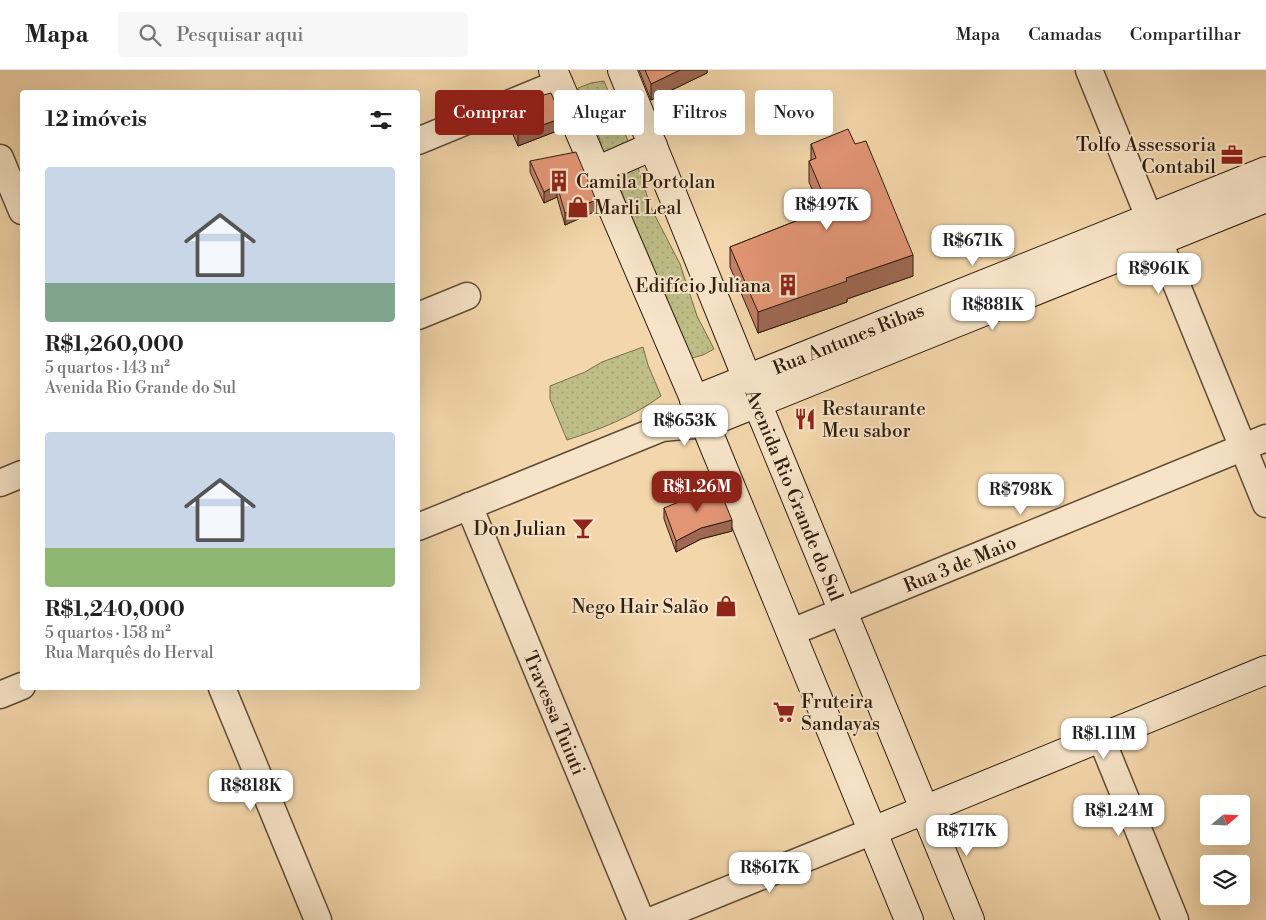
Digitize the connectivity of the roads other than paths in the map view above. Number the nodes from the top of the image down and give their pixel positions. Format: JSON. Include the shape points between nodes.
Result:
{"nodes":[{"id":1,"x":622,"y":70,"type":"edge"},
{"id":2,"x":1089,"y":70,"type":"edge"},
{"id":3,"x":556,"y":77,"type":"edge"},
{"id":4,"x":420,"y":140,"type":"edge"},
{"id":5,"x":653,"y":146,"type":"junction"},
{"id":6,"x":0,"y":158,"type":"edge"},
{"id":7,"x":596,"y":171,"type":"junction"},
{"id":8,"x":1266,"y":171,"type":"edge"},
{"id":9,"x":1266,"y":198,"type":"edge"},
{"id":10,"x":20,"y":206,"type":"edge"},
{"id":11,"x":1154,"y":230,"type":"junction"},
{"id":12,"x":467,"y":296,"type":"dead end"},
{"id":13,"x":420,"y":315,"type":"edge"},
{"id":14,"x":752,"y":392,"type":"junction"},
{"id":15,"x":699,"y":412,"type":"junction"},
{"id":16,"x":1254,"y":442,"type":"edge"},
{"id":17,"x":20,"y":475,"type":"edge"},
{"id":18,"x":0,"y":483,"type":"edge"},
{"id":19,"x":1266,"y":504,"type":"edge"},
{"id":20,"x":469,"y":506,"type":"junction"},
{"id":21,"x":420,"y":526,"type":"edge"},
{"id":22,"x":843,"y":612,"type":"junction"},
{"id":23,"x":792,"y":632,"type":"junction"},
{"id":24,"x":1266,"y":670,"type":"edge"},
{"id":25,"x":20,"y":687,"type":"edge"},
{"id":26,"x":223,"y":690,"type":"edge"},
{"id":27,"x":0,"y":695,"type":"edge"},
{"id":28,"x":1101,"y":738,"type":"junction"},
{"id":29,"x":925,"y":810,"type":"junction"},
{"id":30,"x":872,"y":831,"type":"junction"},
{"id":31,"x":318,"y":920,"type":"edge"},
{"id":32,"x":641,"y":920,"type":"edge"},
{"id":33,"x":653,"y":920,"type":"edge"},
{"id":34,"x":909,"y":920,"type":"edge"},
{"id":35,"x":970,"y":920,"type":"edge"},
{"id":36,"x":1176,"y":920,"type":"edge"}],
"edges":[{"from":1,"to":5,"type":"main road","name":"Avenida Rio Grande do Sul"},
{"from":2,"to":11,"type":"street"},
{"from":3,"to":4,"type":"street"},
{"from":3,"to":7,"type":"main road"},
{"from":5,"to":7,"type":"main road"},
{"from":5,"to":14,"type":"main road","name":"Avenida Rio Grande do Sul"},
{"from":6,"to":10,"type":"street"},
{"from":7,"to":15,"type":"main road"},
{"from":8,"to":11,"type":"main road","name":"Rua Antunes Ribas"},
{"from":9,"to":11,"type":"main road","name":"Rua Antunes Ribas"},
{"from":11,"to":14,"type":"main road","name":"Rua Antunes Ribas"},
{"from":11,"to":16,"type":"street"},
{"from":12,"to":13,"type":"street"},
{"from":14,"to":15,"type":"main road","name":"Rua Antunes Ribas"},
{"from":14,"to":22,"type":"main road","name":"Avenida Rio Grande do Sul"},
{"from":15,"to":20,"type":"street","name":"Rua Antunes Ribas"},
{"from":15,"to":23,"type":"main road"},
{"from":16,"to":19,"type":"street"},
{"from":16,"to":22,"type":"street","name":"Rua 3 de Maio"},
{"from":17,"to":18,"type":"street"},
{"from":20,"to":21,"type":"street","name":"Rua Antunes Ribas"},
{"from":20,"to":32,"type":"street","name":"Travessa Tuiuti"},
{"from":22,"to":23,"type":"street","name":"Rua 3 de Maio"},
{"from":22,"to":29,"type":"main road","name":"Avenida Rio Grande do Sul"},
{"from":23,"to":30,"type":"main road"},
{"from":24,"to":28,"type":"main road"},
{"from":25,"to":27,"type":"street"},
{"from":26,"to":31,"type":"street"},
{"from":28,"to":29,"type":"main road"},
{"from":28,"to":36,"type":"street"},
{"from":29,"to":30,"type":"main road"},
{"from":29,"to":35,"type":"main road","name":"Avenida Rio Grande do Sul"},
{"from":30,"to":33,"type":"street"},
{"from":30,"to":34,"type":"main road"}]}
